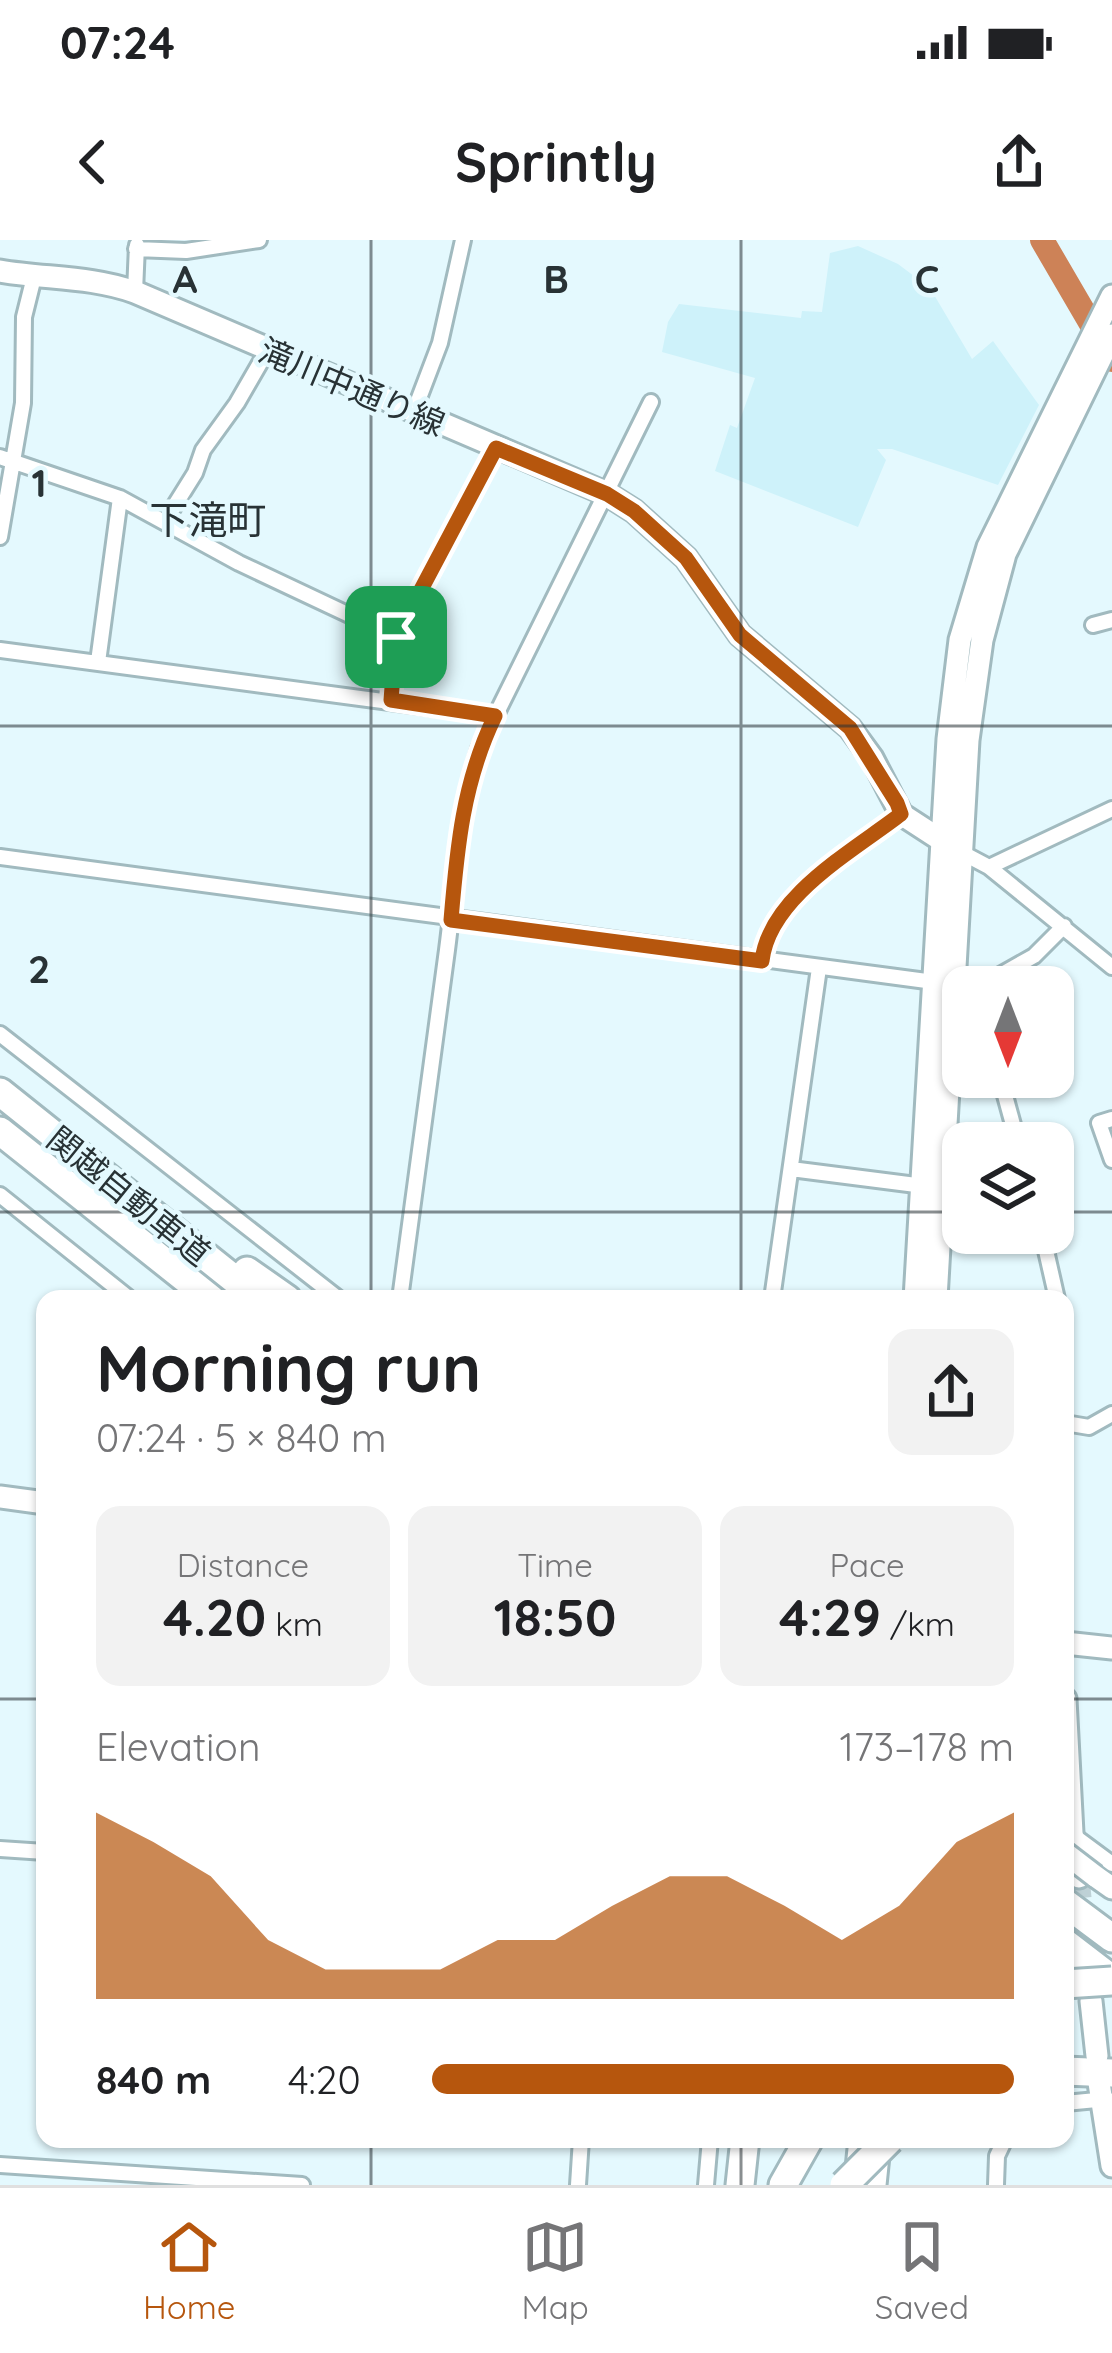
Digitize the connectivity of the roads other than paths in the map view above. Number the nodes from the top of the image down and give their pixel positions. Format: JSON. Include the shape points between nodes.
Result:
{"nodes":[{"id":1,"x":259,"y":240,"type":"edge"},
{"id":2,"x":463,"y":240,"type":"edge"},
{"id":3,"x":137,"y":245,"type":"edge"},
{"id":4,"x":0,"y":271,"type":"edge"},
{"id":5,"x":34,"y":277,"type":"junction"},
{"id":6,"x":135,"y":292,"type":"junction"},
{"id":7,"x":1112,"y":296,"type":"edge"},
{"id":8,"x":1112,"y":335,"type":"edge"},
{"id":9,"x":267,"y":351,"type":"junction"},
{"id":10,"x":651,"y":403,"type":"dead end"},
{"id":11,"x":413,"y":414,"type":"junction"},
{"id":12,"x":1062,"y":414,"type":"junction"},
{"id":13,"x":496,"y":448,"type":"junction"},
{"id":14,"x":6,"y":458,"type":"edge"},
{"id":15,"x":607,"y":494,"type":"junction"},
{"id":16,"x":120,"y":498,"type":"junction"},
{"id":17,"x":165,"y":520,"type":"junction"},
{"id":18,"x":0,"y":537,"type":"edge"},
{"id":19,"x":1112,"y":620,"type":"edge"},
{"id":20,"x":1093,"y":625,"type":"dead end"},
{"id":21,"x":396,"y":637,"type":"junction"},
{"id":22,"x":0,"y":650,"type":"edge"},
{"id":23,"x":98,"y":662,"type":"junction"},
{"id":24,"x":391,"y":700,"type":"junction"},
{"id":25,"x":495,"y":716,"type":"junction"},
{"id":26,"x":1112,"y":809,"type":"edge"},
{"id":27,"x":901,"y":814,"type":"junction"},
{"id":28,"x":951,"y":846,"type":"junction"},
{"id":29,"x":0,"y":857,"type":"edge"},
{"id":30,"x":989,"y":867,"type":"junction"},
{"id":31,"x":451,"y":920,"type":"junction"},
{"id":32,"x":1064,"y":926,"type":"junction"},
{"id":33,"x":1112,"y":940,"type":"edge"},
{"id":34,"x":1094,"y":950,"type":"junction"},
{"id":35,"x":762,"y":961,"type":"junction"},
{"id":36,"x":1016,"y":966,"type":"edge"},
{"id":37,"x":1112,"y":967,"type":"edge"},
{"id":38,"x":818,"y":968,"type":"junction"},
{"id":39,"x":934,"y":982,"type":"junction"},
{"id":40,"x":0,"y":1034,"type":"edge"},
{"id":41,"x":0,"y":1092,"type":"edge"},
{"id":42,"x":1112,"y":1119,"type":"edge"},
{"id":43,"x":944,"y":1122,"type":"edge"},
{"id":44,"x":0,"y":1130,"type":"edge"},
{"id":45,"x":66,"y":1146,"type":"junction"},
{"id":46,"x":1112,"y":1160,"type":"edge"},
{"id":47,"x":791,"y":1169,"type":"junction"},
{"id":48,"x":942,"y":1188,"type":"edge"},
{"id":49,"x":0,"y":1195,"type":"edge"},
{"id":50,"x":1047,"y":1254,"type":"edge"},
{"id":51,"x":119,"y":1290,"type":"edge"},
{"id":52,"x":200,"y":1290,"type":"edge"},
{"id":53,"x":248,"y":1290,"type":"edge"},
{"id":54,"x":274,"y":1290,"type":"edge"},
{"id":55,"x":327,"y":1290,"type":"edge"},
{"id":56,"x":401,"y":1290,"type":"edge"},
{"id":57,"x":773,"y":1290,"type":"edge"},
{"id":58,"x":918,"y":1290,"type":"edge"},
{"id":59,"x":936,"y":1290,"type":"edge"},
{"id":60,"x":1055,"y":1290,"type":"edge"},
{"id":61,"x":1112,"y":1414,"type":"edge"},
{"id":62,"x":1074,"y":1424,"type":"edge"},
{"id":63,"x":0,"y":1497,"type":"edge"},
{"id":64,"x":36,"y":1502,"type":"edge"},
{"id":65,"x":1074,"y":1644,"type":"edge"},
{"id":66,"x":1112,"y":1648,"type":"edge"},
{"id":67,"x":1074,"y":1844,"type":"edge"},
{"id":68,"x":0,"y":1849,"type":"edge"},
{"id":69,"x":36,"y":1851,"type":"edge"},
{"id":70,"x":1102,"y":1870,"type":"tunnel mouth"},
{"id":71,"x":1074,"y":1910,"type":"edge"},
{"id":72,"x":1112,"y":1938,"type":"edge"},
{"id":73,"x":1074,"y":1950,"type":"edge"},
{"id":74,"x":1112,"y":1980,"type":"edge"},
{"id":75,"x":1074,"y":1983,"type":"edge"},
{"id":76,"x":1090,"y":2001,"type":"dead end"},
{"id":77,"x":1074,"y":2074,"type":"edge"},
{"id":78,"x":1104,"y":2082,"type":"edge"},
{"id":79,"x":1074,"y":2098,"type":"edge"},
{"id":80,"x":580,"y":2148,"type":"edge"},
{"id":81,"x":709,"y":2148,"type":"edge"},
{"id":82,"x":744,"y":2148,"type":"edge"},
{"id":83,"x":786,"y":2148,"type":"edge"},
{"id":84,"x":804,"y":2148,"type":"edge"},
{"id":85,"x":859,"y":2148,"type":"edge"},
{"id":86,"x":878,"y":2148,"type":"edge"},
{"id":87,"x":881,"y":2148,"type":"edge"},
{"id":88,"x":1001,"y":2148,"type":"edge"},
{"id":89,"x":0,"y":2165,"type":"edge"},
{"id":90,"x":1112,"y":2166,"type":"edge"},
{"id":91,"x":302,"y":2185,"type":"edge"},
{"id":92,"x":578,"y":2185,"type":"edge"},
{"id":93,"x":706,"y":2185,"type":"edge"},
{"id":94,"x":740,"y":2185,"type":"edge"},
{"id":95,"x":782,"y":2185,"type":"edge"},
{"id":96,"x":844,"y":2185,"type":"edge"},
{"id":97,"x":856,"y":2185,"type":"edge"},
{"id":98,"x":875,"y":2185,"type":"edge"},
{"id":99,"x":996,"y":2185,"type":"edge"}],
"edges":[{"from":1,"to":3,"type":"street","via":[[186,251]]},
{"from":2,"to":11,"type":"street","via":[[440,343]]},
{"from":3,"to":6,"type":"street"},
{"from":4,"to":5,"type":"main road","name":"滝川中通り線"},
{"from":5,"to":6,"type":"main road","name":"滝川中通り線","via":[[84,278]]},
{"from":5,"to":14,"type":"street","via":[[24,317],[23,403]]},
{"from":6,"to":9,"type":"main road","name":"滝川中通り線"},
{"from":7,"to":12,"type":"main road"},
{"from":8,"to":12,"type":"main road"},
{"from":9,"to":11,"type":"main road","name":"滝川中通り線"},
{"from":9,"to":17,"type":"street"},
{"from":10,"to":15,"type":"street"},
{"from":11,"to":13,"type":"main road","name":"滝川中通り線"},
{"from":12,"to":28,"type":"main road","via":[[992,593]]},
{"from":13,"to":15,"type":"main road","name":"滝川中通り線"},
{"from":13,"to":21,"type":"street"},
{"from":14,"to":16,"type":"street"},
{"from":14,"to":18,"type":"street"},
{"from":15,"to":25,"type":"street"},
{"from":15,"to":27,"type":"main road","name":"滝川中通り線","via":[[686,558],[740,635],[850,728]]},
{"from":16,"to":17,"type":"street"},
{"from":16,"to":23,"type":"street"},
{"from":17,"to":21,"type":"street"},
{"from":19,"to":20,"type":"street"},
{"from":21,"to":24,"type":"street"},
{"from":22,"to":23,"type":"street"},
{"from":23,"to":24,"type":"street"},
{"from":24,"to":25,"type":"street"},
{"from":25,"to":31,"type":"street","via":[[463,809]]},
{"from":26,"to":30,"type":"street"},
{"from":27,"to":28,"type":"main road","name":"滝川中通り線"},
{"from":27,"to":35,"type":"street","via":[[792,899],[775,920]]},
{"from":28,"to":30,"type":"street","name":"滝川中通り線"},
{"from":28,"to":39,"type":"main road"},
{"from":28,"to":43,"type":"main road"},
{"from":29,"to":31,"type":"street"},
{"from":30,"to":32,"type":"street","name":"滝川中通り線"},
{"from":31,"to":35,"type":"street"},
{"from":31,"to":56,"type":"street"},
{"from":32,"to":34,"type":"street","name":"滝川中通り線"},
{"from":32,"to":36,"type":"street"},
{"from":33,"to":34,"type":"street"},
{"from":34,"to":37,"type":"street","name":"滝川中通り線"},
{"from":35,"to":38,"type":"street"},
{"from":38,"to":39,"type":"street"},
{"from":38,"to":47,"type":"street"},
{"from":39,"to":48,"type":"main road"},
{"from":40,"to":55,"type":"street"},
{"from":41,"to":45,"type":"highway","name":"関越自動車道"},
{"from":42,"to":46,"type":"street","via":[[1099,1123]]},
{"from":44,"to":52,"type":"highway","name":"関越自動車道"},
{"from":45,"to":53,"type":"highway","name":"関越自動車道"},
{"from":45,"to":54,"type":"highway"},
{"from":47,"to":48,"type":"street"},
{"from":47,"to":57,"type":"street"},
{"from":48,"to":58,"type":"main road"},
{"from":48,"to":59,"type":"main road"},
{"from":49,"to":51,"type":"street"},
{"from":50,"to":60,"type":"street"},
{"from":61,"to":62,"type":"street","via":[[1089,1427]]},
{"from":63,"to":64,"type":"main road"},
{"from":65,"to":66,"type":"main road"},
{"from":67,"to":70,"type":"main road","bridge":true},
{"from":68,"to":69,"type":"street"},
{"from":71,"to":72,"type":"highway"},
{"from":73,"to":74,"type":"highway"},
{"from":74,"to":75,"type":"highway","bridge":true},
{"from":76,"to":78,"type":"main road"},
{"from":77,"to":78,"type":"highway"},
{"from":78,"to":79,"type":"street"},
{"from":78,"to":90,"type":"main road"},
{"from":80,"to":92,"type":"street"},
{"from":81,"to":93,"type":"street"},
{"from":82,"to":94,"type":"highway"},
{"from":83,"to":95,"type":"highway"},
{"from":84,"to":95,"type":"highway"},
{"from":85,"to":97,"type":"main road"},
{"from":86,"to":98,"type":"main road"},
{"from":87,"to":96,"type":"highway","bridge":true},
{"from":88,"to":99,"type":"street"},
{"from":89,"to":91,"type":"street"}]}
